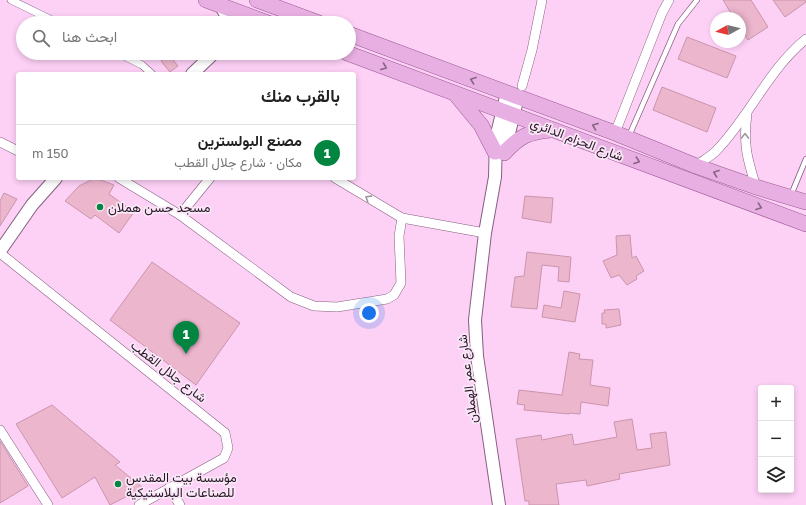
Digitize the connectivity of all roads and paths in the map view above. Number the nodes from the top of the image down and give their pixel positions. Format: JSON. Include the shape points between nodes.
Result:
{"nodes":[{"id":1,"x":11,"y":0,"type":"edge"},
{"id":2,"x":257,"y":0,"type":"edge"},
{"id":3,"x":542,"y":0,"type":"edge"},
{"id":4,"x":669,"y":0,"type":"edge"},
{"id":5,"x":697,"y":0,"type":"edge"},
{"id":6,"x":213,"y":3,"type":"edge"},
{"id":7,"x":44,"y":16,"type":"edge"},
{"id":8,"x":226,"y":16,"type":"edge"},
{"id":9,"x":248,"y":16,"type":"edge"},
{"id":10,"x":300,"y":16,"type":"edge"},
{"id":11,"x":356,"y":36,"type":"edge"},
{"id":12,"x":806,"y":39,"type":"edge"},
{"id":13,"x":356,"y":56,"type":"edge"},
{"id":14,"x":132,"y":60,"type":"edge"},
{"id":15,"x":207,"y":60,"type":"edge"},
{"id":16,"x":150,"y":72,"type":"edge"},
{"id":17,"x":194,"y":72,"type":"edge"},
{"id":18,"x":516,"y":92,"type":"junction"},
{"id":19,"x":455,"y":94,"type":"junction"},
{"id":20,"x":748,"y":112,"type":"junction"},
{"id":21,"x":507,"y":113,"type":"junction"},
{"id":22,"x":553,"y":130,"type":"junction"},
{"id":23,"x":621,"y":136,"type":"junction"},
{"id":24,"x":0,"y":142,"type":"edge"},
{"id":25,"x":16,"y":150,"type":"edge"},
{"id":26,"x":499,"y":153,"type":"junction"},
{"id":27,"x":806,"y":159,"type":"edge"},
{"id":28,"x":696,"y":166,"type":"junction"},
{"id":29,"x":54,"y":180,"type":"edge"},
{"id":30,"x":122,"y":180,"type":"edge"},
{"id":31,"x":208,"y":180,"type":"edge"},
{"id":32,"x":338,"y":180,"type":"edge"},
{"id":33,"x":756,"y":187,"type":"junction"},
{"id":34,"x":791,"y":197,"type":"junction"},
{"id":35,"x":806,"y":202,"type":"edge"},
{"id":36,"x":180,"y":215,"type":"junction"},
{"id":37,"x":402,"y":218,"type":"junction"},
{"id":38,"x":806,"y":224,"type":"edge"},
{"id":39,"x":485,"y":233,"type":"junction"},
{"id":40,"x":0,"y":252,"type":"edge"},
{"id":41,"x":0,"y":430,"type":"edge"},
{"id":42,"x":169,"y":488,"type":"junction"},
{"id":43,"x":48,"y":505,"type":"edge"},
{"id":44,"x":139,"y":505,"type":"edge"},
{"id":45,"x":180,"y":505,"type":"edge"},
{"id":46,"x":499,"y":505,"type":"edge"}],
"edges":[{"from":1,"to":7,"type":"street"},
{"from":2,"to":10,"type":"main road"},
{"from":3,"to":18,"type":"street","via":[[532,50]]},
{"from":4,"to":23,"type":"street"},
{"from":5,"to":23,"type":"lane","via":[[678,24]]},
{"from":6,"to":8,"type":"street"},
{"from":6,"to":9,"type":"main road"},
{"from":18,"to":11,"type":"main road","name":"شارع الحزام الدائري","one_way":true},
{"from":12,"to":20,"type":"street","via":[[776,68]]},
{"from":13,"to":19,"type":"main road","name":"شارع الحزام الدائري","one_way":true},
{"from":14,"to":16,"type":"street"},
{"from":15,"to":17,"type":"street"},
{"from":18,"to":21,"type":"street","name":"شارع عمر الهملان"},
{"from":23,"to":18,"type":"main road","name":"شارع الحزام الدائري","one_way":true},
{"from":19,"to":21,"type":"main road","name":"شارع الحزام الدائري"},
{"from":19,"to":26,"type":"main road","via":[[481,124]]},
{"from":20,"to":28,"type":"street","via":[[715,153]]},
{"from":33,"to":20,"type":"street","one_way":true,"via":[[746,156],[744,136]]},
{"from":21,"to":22,"type":"main road","name":"شارع الحزام الدائري"},
{"from":21,"to":26,"type":"street","name":"شارع عمر الهملان"},
{"from":22,"to":26,"type":"main road","via":[[536,131],[525,135]]},
{"from":22,"to":38,"type":"main road","name":"شارع الحزام الدائري","one_way":true},
{"from":23,"to":28,"type":"main road","name":"شارع الحزام الدائري"},
{"from":24,"to":25,"type":"street"},
{"from":26,"to":39,"type":"street","name":"شارع عمر الهملان"},
{"from":27,"to":34,"type":"lane"},
{"from":33,"to":28,"type":"main road","name":"شارع الحزام الدائري","one_way":true},
{"from":29,"to":40,"type":"street","via":[[32,205]]},
{"from":30,"to":36,"type":"street"},
{"from":31,"to":36,"type":"street"},
{"from":37,"to":32,"type":"street","one_way":true},
{"from":33,"to":34,"type":"main road","name":"شارع الحزام الدائري"},
{"from":34,"to":35,"type":"main road","name":"شارع الحزام الدائري"},
{"from":36,"to":37,"type":"street","via":[[291,297],[325,308],[379,300],[394,295],[401,283],[399,236]]},
{"from":37,"to":39,"type":"street"},
{"from":39,"to":46,"type":"street","name":"شارع عمر الهملان","via":[[476,338]]},
{"from":40,"to":42,"type":"street","name":"شارع جلال القطب","via":[[225,433],[228,448],[224,458]]},
{"from":41,"to":43,"type":"street"},
{"from":42,"to":44,"type":"street","name":"شارع جلال القطب"},
{"from":42,"to":45,"type":"street"}]}
